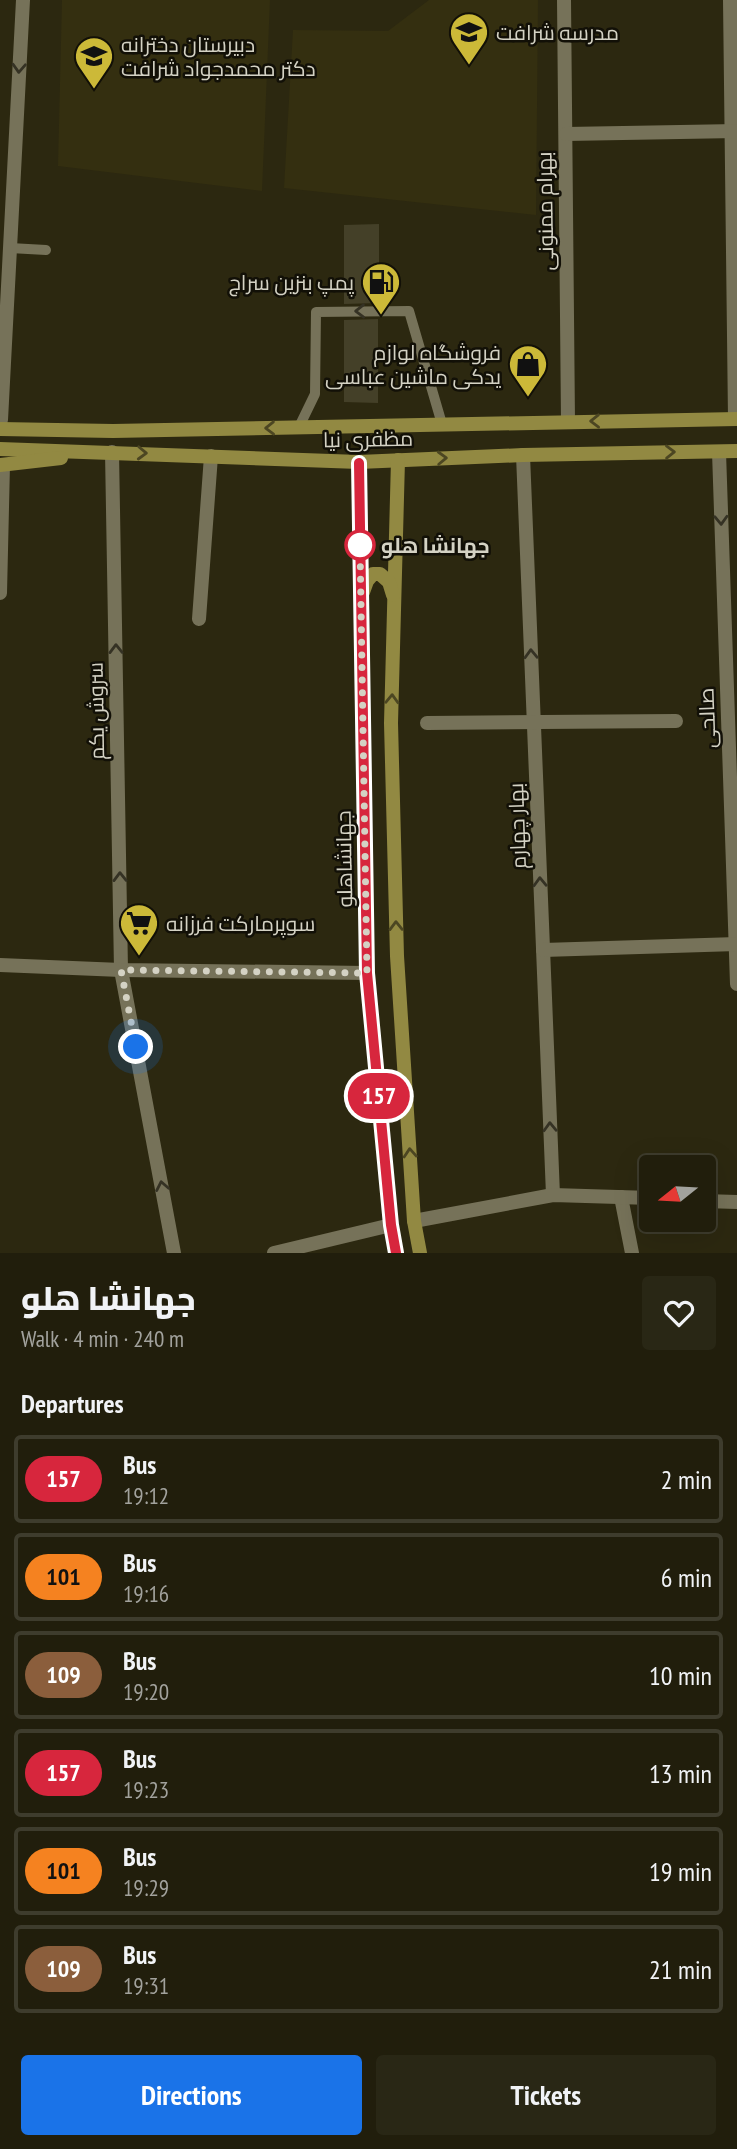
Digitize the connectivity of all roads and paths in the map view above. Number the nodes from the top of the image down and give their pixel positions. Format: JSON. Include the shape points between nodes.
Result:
{"nodes":[{"id":1,"x":23,"y":0,"type":"edge"},
{"id":2,"x":564,"y":0,"type":"edge"},
{"id":3,"x":730,"y":0,"type":"edge"},
{"id":4,"x":734,"y":131,"type":"edge"},
{"id":5,"x":566,"y":134,"type":"junction"},
{"id":6,"x":10,"y":248,"type":"junction"},
{"id":7,"x":46,"y":250,"type":"dead end"},
{"id":8,"x":736,"y":419,"type":"edge"},
{"id":9,"x":568,"y":421,"type":"junction"},
{"id":10,"x":0,"y":423,"type":"edge"},
{"id":11,"x":442,"y":424,"type":"junction"},
{"id":12,"x":299,"y":427,"type":"junction"},
{"id":13,"x":0,"y":449,"type":"edge"},
{"id":14,"x":737,"y":451,"type":"edge"},
{"id":15,"x":112,"y":452,"type":"junction"},
{"id":16,"x":719,"y":452,"type":"junction"},
{"id":17,"x":523,"y":455,"type":"junction"},
{"id":18,"x":211,"y":456,"type":"junction"},
{"id":19,"x":398,"y":460,"type":"junction"},
{"id":20,"x":359,"y":463,"type":"junction"},
{"id":21,"x":2,"y":465,"type":"edge"},
{"id":22,"x":0,"y":593,"type":"edge"},
{"id":23,"x":361,"y":598,"type":"junction"},
{"id":24,"x":395,"y":599,"type":"junction"},
{"id":25,"x":199,"y":619,"type":"dead end"},
{"id":26,"x":732,"y":718,"type":"edge"},
{"id":27,"x":534,"y":721,"type":"junction"},
{"id":28,"x":677,"y":722,"type":"dead end"},
{"id":29,"x":427,"y":723,"type":"dead end"},
{"id":30,"x":736,"y":944,"type":"edge"},
{"id":31,"x":543,"y":950,"type":"junction"},
{"id":32,"x":0,"y":965,"type":"edge"},
{"id":33,"x":121,"y":970,"type":"junction"},
{"id":34,"x":367,"y":973,"type":"junction"},
{"id":35,"x":737,"y":984,"type":"edge"},
{"id":36,"x":553,"y":1195,"type":"junction"},
{"id":37,"x":621,"y":1197,"type":"junction"},
{"id":38,"x":639,"y":1198,"type":"edge"},
{"id":39,"x":716,"y":1201,"type":"edge"},
{"id":40,"x":737,"y":1202,"type":"edge"},
{"id":41,"x":414,"y":1221,"type":"junction"},
{"id":42,"x":391,"y":1225,"type":"junction"},
{"id":43,"x":174,"y":1253,"type":"edge"},
{"id":44,"x":274,"y":1253,"type":"edge"},
{"id":45,"x":396,"y":1253,"type":"edge"},
{"id":46,"x":420,"y":1253,"type":"edge"},
{"id":47,"x":632,"y":1253,"type":"edge"}],
"edges":[{"from":1,"to":6,"type":"street","one_way":true},
{"from":2,"to":5,"type":"street","name":"بهرام ممنونی"},
{"from":3,"to":4,"type":"street"},
{"from":4,"to":5,"type":"street"},
{"from":4,"to":8,"type":"street"},
{"from":5,"to":9,"type":"street","name":"بهرام ممنونی"},
{"from":6,"to":7,"type":"lane"},
{"from":6,"to":10,"type":"street"},
{"from":8,"to":9,"type":"main road","name":"مظفری نیا","one_way":true},
{"from":9,"to":11,"type":"main road","name":"مظفری نیا"},
{"from":12,"to":10,"type":"main road","name":"مظفری نیا","one_way":true,"via":[[73,430]]},
{"from":11,"to":12,"type":"main road","name":"مظفری نیا"},
{"from":11,"to":12,"type":"lane","one_way":true,"via":[[409,312],[341,311],[317,312],[315,394]]},
{"from":13,"to":15,"type":"main road","name":"مظفری نیا"},
{"from":14,"to":16,"type":"main road","name":"مظفری نیا"},
{"from":15,"to":18,"type":"main road","name":"مظفری نیا","one_way":true},
{"from":15,"to":21,"type":"main road"},
{"from":33,"to":15,"type":"street","name":"سروش یکم","one_way":true},
{"from":17,"to":16,"type":"main road","name":"مظفری نیا","one_way":true},
{"from":16,"to":26,"type":"street","name":"صالحی","one_way":true},
{"from":19,"to":17,"type":"main road","name":"مظفری نیا","one_way":true},
{"from":27,"to":17,"type":"street","name":"بهار چهارم","one_way":true},
{"from":18,"to":20,"type":"main road","name":"مظفری نیا"},
{"from":18,"to":25,"type":"street"},
{"from":19,"to":20,"type":"main road","name":"مظفری نیا"},
{"from":19,"to":24,"type":"main road"},
{"from":20,"to":23,"type":"main road","name":"جهانشاهلو"},
{"from":21,"to":22,"type":"street"},
{"from":23,"to":24,"type":"main road","via":[[367,581],[380,574],[389,582]]},
{"from":23,"to":34,"type":"main road","name":"جهانشاهلو"},
{"from":41,"to":24,"type":"main road","one_way":true,"via":[[397,956],[391,723]]},
{"from":26,"to":30,"type":"street","name":"صالحی"},
{"from":27,"to":28,"type":"street"},
{"from":27,"to":29,"type":"street"},
{"from":31,"to":27,"type":"street","name":"بهار چهارم","one_way":true},
{"from":30,"to":31,"type":"street"},
{"from":30,"to":35,"type":"street","name":"صالحی"},
{"from":36,"to":31,"type":"street","name":"بهار چهارم","one_way":true},
{"from":32,"to":33,"type":"street"},
{"from":33,"to":34,"type":"street"},
{"from":43,"to":33,"type":"street","name":"سروش یکم","one_way":true},
{"from":34,"to":42,"type":"main road","name":"جهانشاهلو"},
{"from":36,"to":37,"type":"street"},
{"from":36,"to":41,"type":"street"},
{"from":37,"to":38,"type":"street"},
{"from":37,"to":47,"type":"street"},
{"from":39,"to":40,"type":"street"},
{"from":41,"to":42,"type":"main road"},
{"from":41,"to":46,"type":"main road"},
{"from":42,"to":44,"type":"street"},
{"from":42,"to":45,"type":"main road","name":"جهانشاهلو"}]}
